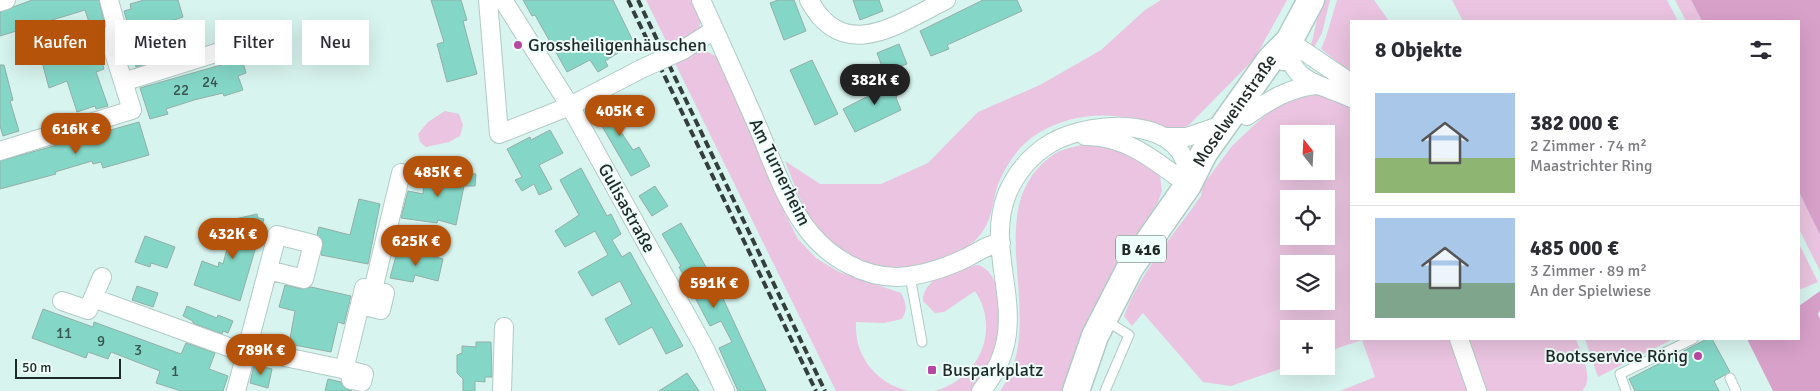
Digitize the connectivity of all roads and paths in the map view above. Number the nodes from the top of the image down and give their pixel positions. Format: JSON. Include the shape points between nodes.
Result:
{"nodes":[{"id":1,"x":6,"y":0,"type":"edge"},
{"id":2,"x":109,"y":0,"type":"edge"},
{"id":3,"x":488,"y":0,"type":"edge"},
{"id":4,"x":503,"y":0,"type":"edge"},
{"id":5,"x":701,"y":0,"type":"edge"},
{"id":6,"x":809,"y":0,"type":"edge"},
{"id":7,"x":946,"y":0,"type":"edge"},
{"id":8,"x":1311,"y":0,"type":"edge"},
{"id":9,"x":0,"y":2,"type":"edge"},
{"id":10,"x":714,"y":30,"type":"junction"},
{"id":11,"x":1290,"y":41,"type":"junction"},
{"id":12,"x":215,"y":50,"type":"edge"},
{"id":13,"x":123,"y":82,"type":"junction"},
{"id":14,"x":1350,"y":82,"type":"edge"},
{"id":15,"x":1316,"y":85,"type":"junction"},
{"id":16,"x":1350,"y":98,"type":"edge"},
{"id":17,"x":570,"y":106,"type":"junction"},
{"id":18,"x":1236,"y":120,"type":"junction"},
{"id":19,"x":1163,"y":137,"type":"junction"},
{"id":20,"x":1059,"y":139,"type":"junction"},
{"id":21,"x":0,"y":151,"type":"edge"},
{"id":22,"x":401,"y":172,"type":"dead end"},
{"id":23,"x":1188,"y":185,"type":"junction"},
{"id":24,"x":1000,"y":243,"type":"junction"},
{"id":25,"x":268,"y":270,"type":"dead end"},
{"id":26,"x":910,"y":276,"type":"junction"},
{"id":27,"x":102,"y":277,"type":"dead end"},
{"id":28,"x":93,"y":298,"type":"junction"},
{"id":29,"x":62,"y":301,"type":"dead end"},
{"id":30,"x":1104,"y":319,"type":"junction"},
{"id":31,"x":504,"y":327,"type":"dead end"},
{"id":32,"x":1459,"y":340,"type":"edge"},
{"id":33,"x":1691,"y":340,"type":"edge"},
{"id":34,"x":922,"y":342,"type":"dead end"},
{"id":35,"x":246,"y":351,"type":"junction"},
{"id":36,"x":1730,"y":378,"type":"dead end"},
{"id":37,"x":505,"y":385,"type":"edge"},
{"id":38,"x":236,"y":391,"type":"edge"},
{"id":39,"x":725,"y":391,"type":"edge"},
{"id":40,"x":981,"y":391,"type":"edge"},
{"id":41,"x":1076,"y":391,"type":"edge"},
{"id":42,"x":1105,"y":391,"type":"edge"},
{"id":43,"x":1477,"y":391,"type":"edge"},
{"id":44,"x":1626,"y":391,"type":"edge"},
{"id":45,"x":1736,"y":391,"type":"edge"}],
"edges":[{"from":1,"to":9,"type":"street"},
{"from":2,"to":13,"type":"street","via":[[116,26],[110,40]]},
{"from":3,"to":17,"type":"street","via":[[499,134]]},
{"from":4,"to":17,"type":"street","name":"Gulisastraße"},
{"from":5,"to":10,"type":"street","name":"Am Turnerheim"},
{"from":6,"to":7,"type":"street","via":[[835,32],[858,35],[881,32]]},
{"from":8,"to":11,"type":"main road","name":"Moselweinstraße","number":"B 416"},
{"from":10,"to":17,"type":"street","bridge":true,"via":[[683,50]]},
{"from":10,"to":26,"type":"street","name":"Am Turnerheim","via":[[779,178],[810,233],[830,252],[854,267],[877,275]]},
{"from":11,"to":14,"type":"street"},
{"from":11,"to":15,"type":"street","via":[[1294,66],[1303,78]]},
{"from":11,"to":18,"type":"main road","name":"Moselweinstraße","number":"B 416","via":[[1270,60]]},
{"from":12,"to":13,"type":"street"},
{"from":13,"to":21,"type":"street","via":[[132,110]]},
{"from":15,"to":16,"type":"street"},
{"from":15,"to":18,"type":"street","via":[[1288,91]]},
{"from":17,"to":39,"type":"street","name":"Gulisastraße","via":[[703,345]]},
{"from":18,"to":19,"type":"street","via":[[1187,137]]},
{"from":18,"to":23,"type":"main road","name":"Moselweinstraße","number":"B 416","via":[[1214,160]]},
{"from":19,"to":20,"type":"street","via":[[1110,126],[1083,130]]},
{"from":19,"to":23,"type":"street","via":[[1183,154],[1188,168]]},
{"from":20,"to":23,"type":"street","via":[[1091,136],[1124,143],[1155,160]]},
{"from":20,"to":24,"type":"street","via":[[1036,153],[1013,183],[1004,206]]},
{"from":22,"to":35,"type":"street","via":[[374,290],[385,293],[381,310],[360,305],[348,370]]},
{"from":23,"to":30,"type":"main road","name":"Moselweinstraße","number":"B 416","via":[[1142,248]]},
{"from":24,"to":26,"type":"street","name":"Am Turnerheim","via":[[949,265]]},
{"from":24,"to":40,"type":"street","via":[[1008,295],[1007,333],[999,362]]},
{"from":25,"to":35,"type":"street"},
{"from":26,"to":34,"type":"lane"},
{"from":27,"to":28,"type":"street"},
{"from":28,"to":29,"type":"street","via":[[88,310]]},
{"from":28,"to":35,"type":"street"},
{"from":30,"to":41,"type":"main road","name":"Moselweinstraße","number":"B 416"},
{"from":30,"to":42,"type":"lane","via":[[1129,335]]},
{"from":31,"to":37,"type":"street"},
{"from":32,"to":43,"type":"street"},
{"from":33,"to":44,"type":"lane","via":[[1620,374]]},
{"from":35,"to":38,"type":"street"},
{"from":36,"to":45,"type":"lane"}]}
